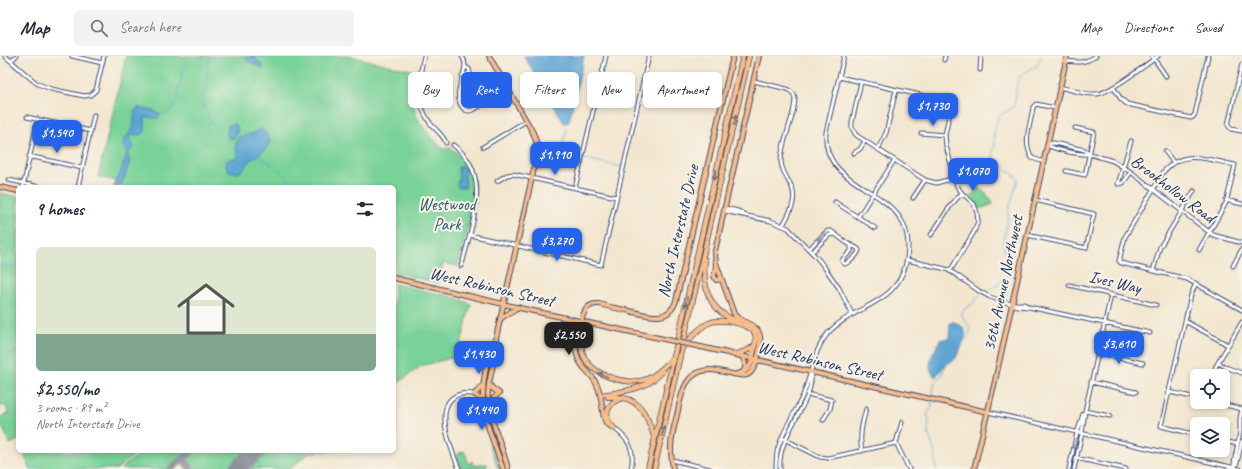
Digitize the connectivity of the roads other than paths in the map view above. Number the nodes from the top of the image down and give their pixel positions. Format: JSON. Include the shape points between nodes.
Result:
{"nodes":[{"id":1,"x":5,"y":56,"type":"edge"},
{"id":2,"x":16,"y":56,"type":"edge"},
{"id":3,"x":72,"y":56,"type":"edge"},
{"id":4,"x":104,"y":56,"type":"edge"},
{"id":5,"x":424,"y":56,"type":"edge"},
{"id":6,"x":462,"y":56,"type":"edge"},
{"id":7,"x":489,"y":56,"type":"edge"},
{"id":8,"x":606,"y":56,"type":"edge"},
{"id":9,"x":649,"y":56,"type":"edge"},
{"id":10,"x":732,"y":56,"type":"edge"},
{"id":11,"x":743,"y":56,"type":"edge"},
{"id":12,"x":749,"y":56,"type":"edge"},
{"id":13,"x":759,"y":56,"type":"edge"},
{"id":14,"x":844,"y":56,"type":"edge"},
{"id":15,"x":945,"y":56,"type":"edge"},
{"id":16,"x":981,"y":56,"type":"edge"},
{"id":17,"x":1096,"y":56,"type":"edge"},
{"id":18,"x":1158,"y":56,"type":"edge"},
{"id":19,"x":1208,"y":56,"type":"edge"},
{"id":20,"x":1153,"y":57,"type":"edge"},
{"id":21,"x":1067,"y":58,"type":"edge"},
{"id":22,"x":944,"y":60,"type":"dead end"},
{"id":23,"x":11,"y":61,"type":"junction"},
{"id":24,"x":102,"y":63,"type":"junction"},
{"id":25,"x":1242,"y":64,"type":"edge"},
{"id":26,"x":465,"y":67,"type":"junction"},
{"id":27,"x":980,"y":70,"type":"dead end"},
{"id":28,"x":463,"y":72,"type":"edge"},
{"id":29,"x":470,"y":72,"type":"edge"},
{"id":30,"x":498,"y":72,"type":"edge"},
{"id":31,"x":1166,"y":76,"type":"dead end"},
{"id":32,"x":839,"y":77,"type":"junction"},
{"id":33,"x":754,"y":81,"type":"junction"},
{"id":34,"x":461,"y":82,"type":"edge"},
{"id":35,"x":861,"y":82,"type":"junction"},
{"id":36,"x":1113,"y":87,"type":"junction"},
{"id":37,"x":1060,"y":88,"type":"junction"},
{"id":38,"x":896,"y":90,"type":"junction"},
{"id":39,"x":512,"y":95,"type":"edge"},
{"id":40,"x":461,"y":106,"type":"edge"},
{"id":41,"x":462,"y":108,"type":"edge"},
{"id":42,"x":477,"y":108,"type":"edge"},
{"id":43,"x":1055,"y":108,"type":"junction"},
{"id":44,"x":94,"y":115,"type":"dead end"},
{"id":45,"x":27,"y":116,"type":"dead end"},
{"id":46,"x":38,"y":119,"type":"junction"},
{"id":47,"x":526,"y":121,"type":"junction"},
{"id":48,"x":1075,"y":128,"type":"dead end"},
{"id":49,"x":91,"y":131,"type":"junction"},
{"id":50,"x":1242,"y":131,"type":"edge"},
{"id":51,"x":921,"y":133,"type":"dead end"},
{"id":52,"x":945,"y":135,"type":"junction"},
{"id":53,"x":864,"y":141,"type":"junction"},
{"id":54,"x":1131,"y":141,"type":"dead end"},
{"id":55,"x":446,"y":143,"type":"dead end"},
{"id":56,"x":1047,"y":144,"type":"junction"},
{"id":57,"x":453,"y":145,"type":"dead end"},
{"id":58,"x":483,"y":146,"type":"dead end"},
{"id":59,"x":878,"y":149,"type":"junction"},
{"id":60,"x":1165,"y":150,"type":"dead end"},
{"id":61,"x":854,"y":153,"type":"dead end"},
{"id":62,"x":1090,"y":154,"type":"junction"},
{"id":63,"x":29,"y":156,"type":"junction"},
{"id":64,"x":894,"y":160,"type":"junction"},
{"id":65,"x":1044,"y":162,"type":"junction"},
{"id":66,"x":1173,"y":162,"type":"junction"},
{"id":67,"x":1123,"y":167,"type":"junction"},
{"id":68,"x":82,"y":168,"type":"junction"},
{"id":69,"x":1066,"y":171,"type":"dead end"},
{"id":70,"x":1131,"y":172,"type":"junction"},
{"id":71,"x":532,"y":178,"type":"junction"},
{"id":72,"x":955,"y":178,"type":"junction"},
{"id":73,"x":9,"y":180,"type":"dead end"},
{"id":74,"x":925,"y":180,"type":"junction"},
{"id":75,"x":497,"y":181,"type":"dead end"},
{"id":76,"x":23,"y":185,"type":"edge"},
{"id":77,"x":78,"y":185,"type":"edge"},
{"id":78,"x":0,"y":187,"type":"edge"},
{"id":79,"x":575,"y":188,"type":"junction"},
{"id":80,"x":1153,"y":190,"type":"junction"},
{"id":81,"x":16,"y":191,"type":"edge"},
{"id":82,"x":1194,"y":191,"type":"dead end"},
{"id":83,"x":962,"y":193,"type":"junction"},
{"id":84,"x":873,"y":194,"type":"junction"},
{"id":85,"x":616,"y":197,"type":"junction"},
{"id":86,"x":913,"y":198,"type":"dead end"},
{"id":87,"x":1035,"y":200,"type":"junction"},
{"id":88,"x":1226,"y":200,"type":"junction"},
{"id":89,"x":835,"y":202,"type":"dead end"},
{"id":90,"x":1242,"y":204,"type":"edge"},
{"id":91,"x":724,"y":210,"type":"junction"},
{"id":92,"x":1182,"y":212,"type":"junction"},
{"id":93,"x":858,"y":217,"type":"junction"},
{"id":94,"x":783,"y":225,"type":"junction"},
{"id":95,"x":875,"y":228,"type":"dead end"},
{"id":96,"x":1210,"y":232,"type":"junction"},
{"id":97,"x":835,"y":234,"type":"junction"},
{"id":98,"x":470,"y":235,"type":"junction"},
{"id":99,"x":931,"y":235,"type":"dead end"},
{"id":100,"x":1027,"y":235,"type":"junction"},
{"id":101,"x":707,"y":240,"type":"junction"},
{"id":102,"x":1242,"y":243,"type":"edge"},
{"id":103,"x":851,"y":245,"type":"junction"},
{"id":104,"x":516,"y":246,"type":"junction"},
{"id":105,"x":808,"y":249,"type":"junction"},
{"id":106,"x":1242,"y":249,"type":"edge"},
{"id":107,"x":1199,"y":250,"type":"dead end"},
{"id":108,"x":812,"y":252,"type":"junction"},
{"id":109,"x":716,"y":260,"type":"junction"},
{"id":110,"x":906,"y":260,"type":"junction"},
{"id":111,"x":461,"y":266,"type":"dead end"},
{"id":112,"x":1233,"y":266,"type":"dead end"},
{"id":113,"x":950,"y":271,"type":"junction"},
{"id":114,"x":1153,"y":271,"type":"junction"},
{"id":115,"x":396,"y":278,"type":"edge"},
{"id":116,"x":722,"y":279,"type":"junction"},
{"id":117,"x":1196,"y":283,"type":"junction"},
{"id":118,"x":1069,"y":285,"type":"dead end"},
{"id":119,"x":1111,"y":294,"type":"junction"},
{"id":120,"x":503,"y":304,"type":"junction"},
{"id":121,"x":1012,"y":304,"type":"junction"},
{"id":122,"x":1156,"y":304,"type":"dead end"},
{"id":123,"x":518,"y":307,"type":"junction"},
{"id":124,"x":1242,"y":310,"type":"edge"},
{"id":125,"x":852,"y":314,"type":"junction"},
{"id":126,"x":500,"y":320,"type":"junction"},
{"id":127,"x":582,"y":320,"type":"junction"},
{"id":128,"x":1185,"y":321,"type":"junction"},
{"id":129,"x":744,"y":322,"type":"junction"},
{"id":130,"x":1242,"y":322,"type":"edge"},
{"id":131,"x":1104,"y":324,"type":"junction"},
{"id":132,"x":1237,"y":330,"type":"junction"},
{"id":133,"x":1242,"y":333,"type":"edge"},
{"id":134,"x":1150,"y":334,"type":"dead end"},
{"id":135,"x":496,"y":338,"type":"junction"},
{"id":136,"x":755,"y":344,"type":"junction"},
{"id":137,"x":1228,"y":345,"type":"junction"},
{"id":138,"x":682,"y":349,"type":"junction"},
{"id":139,"x":1098,"y":353,"type":"junction"},
{"id":140,"x":734,"y":355,"type":"junction"},
{"id":141,"x":742,"y":356,"type":"junction"},
{"id":142,"x":673,"y":358,"type":"junction"},
{"id":143,"x":754,"y":359,"type":"junction"},
{"id":144,"x":487,"y":362,"type":"junction"},
{"id":145,"x":1143,"y":363,"type":"dead end"},
{"id":146,"x":1218,"y":363,"type":"junction"},
{"id":147,"x":1215,"y":369,"type":"edge"},
{"id":148,"x":811,"y":372,"type":"junction"},
{"id":149,"x":743,"y":373,"type":"junction"},
{"id":150,"x":1242,"y":373,"type":"edge"},
{"id":151,"x":737,"y":374,"type":"junction"},
{"id":152,"x":1091,"y":382,"type":"junction"},
{"id":153,"x":489,"y":383,"type":"junction"},
{"id":154,"x":483,"y":384,"type":"junction"},
{"id":155,"x":1136,"y":392,"type":"dead end"},
{"id":156,"x":1169,"y":392,"type":"junction"},
{"id":157,"x":499,"y":393,"type":"junction"},
{"id":158,"x":804,"y":393,"type":"junction"},
{"id":159,"x":474,"y":394,"type":"junction"},
{"id":160,"x":483,"y":394,"type":"junction"},
{"id":161,"x":488,"y":394,"type":"junction"},
{"id":162,"x":808,"y":394,"type":"junction"},
{"id":163,"x":600,"y":396,"type":"junction"},
{"id":164,"x":1190,"y":396,"type":"edge"},
{"id":165,"x":625,"y":398,"type":"junction"},
{"id":166,"x":483,"y":401,"type":"junction"},
{"id":167,"x":489,"y":403,"type":"junction"},
{"id":168,"x":1230,"y":406,"type":"edge"},
{"id":169,"x":866,"y":409,"type":"dead end"},
{"id":170,"x":1242,"y":409,"type":"edge"},
{"id":171,"x":1085,"y":411,"type":"junction"},
{"id":172,"x":988,"y":412,"type":"junction"},
{"id":173,"x":1110,"y":416,"type":"dead end"},
{"id":174,"x":492,"y":420,"type":"junction"},
{"id":175,"x":823,"y":420,"type":"dead end"},
{"id":176,"x":902,"y":422,"type":"dead end"},
{"id":177,"x":615,"y":430,"type":"junction"},
{"id":178,"x":1078,"y":432,"type":"junction"},
{"id":179,"x":1082,"y":433,"type":"junction"},
{"id":180,"x":1190,"y":433,"type":"edge"},
{"id":181,"x":782,"y":438,"type":"junction"},
{"id":182,"x":655,"y":439,"type":"junction"},
{"id":183,"x":786,"y":440,"type":"junction"},
{"id":184,"x":1230,"y":442,"type":"edge"},
{"id":185,"x":896,"y":444,"type":"junction"},
{"id":186,"x":1241,"y":444,"type":"edge"},
{"id":187,"x":862,"y":451,"type":"junction"},
{"id":188,"x":1072,"y":457,"type":"junction"},
{"id":189,"x":1077,"y":458,"type":"junction"},
{"id":190,"x":672,"y":460,"type":"junction"},
{"id":191,"x":1234,"y":468,"type":"edge"},
{"id":192,"x":459,"y":469,"type":"edge"},
{"id":193,"x":503,"y":469,"type":"edge"},
{"id":194,"x":508,"y":469,"type":"edge"},
{"id":195,"x":631,"y":469,"type":"edge"},
{"id":196,"x":648,"y":469,"type":"edge"},
{"id":197,"x":654,"y":469,"type":"edge"},
{"id":198,"x":673,"y":469,"type":"edge"},
{"id":199,"x":710,"y":469,"type":"edge"},
{"id":200,"x":776,"y":469,"type":"edge"},
{"id":201,"x":780,"y":469,"type":"edge"},
{"id":202,"x":909,"y":469,"type":"edge"},
{"id":203,"x":974,"y":469,"type":"edge"},
{"id":204,"x":1069,"y":469,"type":"edge"},
{"id":205,"x":1074,"y":469,"type":"edge"},
{"id":206,"x":1126,"y":469,"type":"edge"},
{"id":207,"x":1240,"y":469,"type":"edge"}],
"edges":[{"from":1,"to":23,"type":"street"},
{"from":2,"to":23,"type":"street"},
{"from":3,"to":24,"type":"street"},
{"from":4,"to":24,"type":"street"},
{"from":5,"to":55,"type":"street","via":[[418,82],[420,99],[430,122],[444,136]]},
{"from":6,"to":26,"type":"street"},
{"from":7,"to":30,"type":"main road"},
{"from":8,"to":79,"type":"street"},
{"from":9,"to":85,"type":"street"},
{"from":10,"to":127,"type":"main road","name":"North Interstate Drive","via":[[674,307],[666,314],[656,317],[593,304],[586,309]]},
{"from":11,"to":142,"type":"highway","one_way":true},
{"from":101,"to":12,"type":"highway","one_way":true},
{"from":13,"to":33,"type":"main road"},
{"from":14,"to":32,"type":"street"},
{"from":15,"to":22,"type":"street"},
{"from":16,"to":27,"type":"street"},
{"from":17,"to":21,"type":"street","via":[[1077,63]]},
{"from":18,"to":20,"type":"street"},
{"from":19,"to":36,"type":"street","via":[[1192,118],[1127,104]]},
{"from":20,"to":31,"type":"street"},
{"from":20,"to":36,"type":"street"},
{"from":21,"to":37,"type":"main road","name":"36th Avenue Northwest"},
{"from":23,"to":24,"type":"street","via":[[34,81],[46,87],[84,96],[95,92]]},
{"from":25,"to":50,"type":"street","via":[[1228,125],[1231,129]]},
{"from":26,"to":28,"type":"street"},
{"from":26,"to":29,"type":"street"},
{"from":32,"to":35,"type":"street"},
{"from":32,"to":84,"type":"street","via":[[826,132],[828,150],[840,171]]},
{"from":33,"to":91,"type":"main road"},
{"from":33,"to":94,"type":"street","via":[[788,89],[795,98],[781,160],[794,198]]},
{"from":34,"to":40,"type":"street","via":[[458,98]]},
{"from":35,"to":38,"type":"street"},
{"from":35,"to":53,"type":"street","via":[[852,125],[854,133]]},
{"from":36,"to":37,"type":"street","via":[[1096,94]]},
{"from":37,"to":43,"type":"main road","name":"36th Avenue Northwest"},
{"from":38,"to":52,"type":"street","via":[[952,102]]},
{"from":38,"to":59,"type":"street","via":[[886,133]]},
{"from":39,"to":47,"type":"main road"},
{"from":41,"to":42,"type":"street","via":[[469,112]]},
{"from":43,"to":56,"type":"main road","name":"36th Avenue Northwest"},
{"from":43,"to":65,"type":"street","via":[[1036,104],[1033,107],[1027,145],[1032,158]]},
{"from":44,"to":49,"type":"street"},
{"from":45,"to":46,"type":"street"},
{"from":46,"to":49,"type":"street"},
{"from":46,"to":63,"type":"street"},
{"from":47,"to":58,"type":"street"},
{"from":47,"to":71,"type":"main road","via":[[534,133],[538,148]]},
{"from":48,"to":62,"type":"street","via":[[1094,132]]},
{"from":49,"to":68,"type":"street"},
{"from":51,"to":52,"type":"street"},
{"from":52,"to":72,"type":"street"},
{"from":53,"to":59,"type":"street"},
{"from":53,"to":61,"type":"street","via":[[860,149]]},
{"from":54,"to":67,"type":"street"},
{"from":56,"to":62,"type":"street","name":"Brookhollow Road","via":[[1053,148]]},
{"from":56,"to":65,"type":"main road","name":"36th Avenue Northwest"},
{"from":57,"to":98,"type":"street","via":[[469,163],[474,175],[477,200]]},
{"from":59,"to":64,"type":"street"},
{"from":60,"to":66,"type":"street"},
{"from":62,"to":67,"type":"street","name":"Brookhollow Road"},
{"from":62,"to":69,"type":"street","via":[[1085,175]]},
{"from":63,"to":68,"type":"street"},
{"from":63,"to":76,"type":"street"},
{"from":64,"to":74,"type":"street"},
{"from":64,"to":84,"type":"street"},
{"from":65,"to":87,"type":"main road","name":"36th Avenue Northwest"},
{"from":66,"to":80,"type":"street","via":[[1164,170]]},
{"from":66,"to":88,"type":"street","via":[[1192,156],[1234,165]]},
{"from":67,"to":70,"type":"street","name":"Brookhollow Road"},
{"from":67,"to":70,"type":"street","via":[[1118,184],[1123,184]]},
{"from":68,"to":77,"type":"street"},
{"from":70,"to":80,"type":"street","name":"Brookhollow Road"},
{"from":71,"to":75,"type":"street","via":[[511,174]]},
{"from":71,"to":79,"type":"street"},
{"from":71,"to":104,"type":"main road"},
{"from":72,"to":74,"type":"street","via":[[936,183]]},
{"from":72,"to":83,"type":"street"},
{"from":73,"to":76,"type":"street"},
{"from":74,"to":86,"type":"street"},
{"from":78,"to":81,"type":"main road"},
{"from":79,"to":85,"type":"street"},
{"from":80,"to":92,"type":"street","name":"Brookhollow Road"},
{"from":80,"to":114,"type":"street","via":[[1126,237],[1119,260],[1120,263]]},
{"from":82,"to":92,"type":"street"},
{"from":83,"to":99,"type":"street","via":[[950,205]]},
{"from":83,"to":113,"type":"street","via":[[975,206],[977,225]]},
{"from":84,"to":93,"type":"street"},
{"from":84,"to":110,"type":"street","via":[[894,209],[903,223],[908,242]]},
{"from":85,"to":104,"type":"street","via":[[601,265]]},
{"from":87,"to":100,"type":"main road","name":"36th Avenue Northwest"},
{"from":87,"to":100,"type":"street","via":[[1094,214],[1086,248]]},
{"from":88,"to":90,"type":"street"},
{"from":88,"to":96,"type":"street"},
{"from":89,"to":93,"type":"street"},
{"from":91,"to":94,"type":"street","via":[[738,211]]},
{"from":91,"to":109,"type":"main road","via":[[715,251]]},
{"from":92,"to":96,"type":"street","name":"Brookhollow Road"},
{"from":92,"to":114,"type":"street","via":[[1160,247]]},
{"from":93,"to":95,"type":"street"},
{"from":94,"to":105,"type":"street"},
{"from":96,"to":102,"type":"street","name":"Brookhollow Road"},
{"from":96,"to":107,"type":"street"},
{"from":97,"to":103,"type":"street"},
{"from":97,"to":105,"type":"street","one_way":true,"via":[[827,231]]},
{"from":97,"to":108,"type":"street","via":[[829,235]]},
{"from":98,"to":104,"type":"street"},
{"from":98,"to":111,"type":"street"},
{"from":100,"to":121,"type":"main road","name":"36th Avenue Northwest"},
{"from":101,"to":129,"type":"highway","via":[[704,276],[707,293],[721,312]]},
{"from":101,"to":138,"type":"highway"},
{"from":103,"to":103,"type":"street","via":[[851,251],[842,260],[844,263],[859,251]]},
{"from":104,"to":120,"type":"main road"},
{"from":105,"to":108,"type":"street"},
{"from":106,"to":112,"type":"street"},
{"from":108,"to":125,"type":"street","via":[[832,277]]},
{"from":109,"to":116,"type":"main road"},
{"from":109,"to":116,"type":"main road","via":[[714,278]]},
{"from":110,"to":113,"type":"street"},
{"from":110,"to":125,"type":"street","via":[[902,273],[890,291],[880,300]]},
{"from":113,"to":121,"type":"street","via":[[990,297]]},
{"from":114,"to":117,"type":"street","via":[[1183,277]]},
{"from":115,"to":120,"type":"main road","name":"West Robinson Street"},
{"from":116,"to":129,"type":"main road","via":[[732,311]]},
{"from":117,"to":124,"type":"street"},
{"from":117,"to":128,"type":"street"},
{"from":118,"to":119,"type":"street","name":"Ives Way"},
{"from":119,"to":122,"type":"street","name":"Ives Way"},
{"from":119,"to":131,"type":"street"},
{"from":120,"to":123,"type":"main road","name":"West Robinson Street"},
{"from":120,"to":126,"type":"main road"},
{"from":121,"to":131,"type":"street","via":[[1019,303]]},
{"from":121,"to":172,"type":"main road","name":"36th Avenue Northwest"},
{"from":123,"to":126,"type":"main road"},
{"from":123,"to":127,"type":"main road","name":"West Robinson Street"},
{"from":125,"to":148,"type":"street","via":[[836,325],[823,340]]},
{"from":126,"to":135,"type":"main road"},
{"from":127,"to":140,"type":"main road","name":"West Robinson Street","bridge":true},
{"from":142,"to":127,"type":"highway","one_way":true,"via":[[655,375],[642,381],[630,382],[604,376],[590,366],[584,357],[581,345]]},
{"from":127,"to":163,"type":"main road","name":"North Interstate Drive","via":[[577,328],[576,352],[582,366],[596,382]]},
{"from":128,"to":137,"type":"street"},
{"from":128,"to":156,"type":"street"},
{"from":129,"to":143,"type":"main road","via":[[755,327],[761,336],[761,344]]},
{"from":130,"to":132,"type":"street"},
{"from":131,"to":134,"type":"street"},
{"from":131,"to":139,"type":"street"},
{"from":132,"to":133,"type":"street"},
{"from":132,"to":137,"type":"street"},
{"from":135,"to":144,"type":"main road"},
{"from":135,"to":153,"type":"main road"},
{"from":136,"to":138,"type":"highway","via":[[756,336],[750,328],[730,321],[718,321],[700,328]]},
{"from":136,"to":140,"type":"highway","via":[[748,350]]},
{"from":136,"to":143,"type":"highway"},
{"from":137,"to":146,"type":"street"},
{"from":197,"to":138,"type":"highway","one_way":true},
{"from":139,"to":145,"type":"street"},
{"from":139,"to":152,"type":"street"},
{"from":140,"to":141,"type":"main road","name":"West Robinson Street"},
{"from":141,"to":143,"type":"main road","name":"West Robinson Street"},
{"from":141,"to":149,"type":"main road","via":[[746,365]]},
{"from":142,"to":163,"type":"highway","via":[[648,384]]},
{"from":142,"to":182,"type":"highway"},
{"from":143,"to":148,"type":"main road","name":"West Robinson Street"},
{"from":143,"to":149,"type":"main road"},
{"from":143,"to":151,"type":"main road","via":[[753,369],[749,374]]},
{"from":144,"to":154,"type":"main road"},
{"from":144,"to":161,"type":"main road"},
{"from":146,"to":147,"type":"street"},
{"from":146,"to":150,"type":"street"},
{"from":148,"to":158,"type":"street"},
{"from":148,"to":162,"type":"street"},
{"from":148,"to":172,"type":"main road","name":"West Robinson Street"},
{"from":149,"to":151,"type":"main road"},
{"from":151,"to":190,"type":"main road","via":[[707,370],[696,373],[688,380],[683,389],[672,434]]},
{"from":152,"to":155,"type":"street"},
{"from":152,"to":171,"type":"street"},
{"from":153,"to":157,"type":"main road"},
{"from":153,"to":161,"type":"main road"},
{"from":154,"to":159,"type":"main road"},
{"from":154,"to":160,"type":"main road"},
{"from":156,"to":164,"type":"street"},
{"from":156,"to":180,"type":"street","via":[[1161,426]]},
{"from":157,"to":161,"type":"main road"},
{"from":157,"to":167,"type":"main road"},
{"from":158,"to":162,"type":"street"},
{"from":158,"to":181,"type":"street"},
{"from":159,"to":160,"type":"main road"},
{"from":159,"to":166,"type":"main road"},
{"from":159,"to":192,"type":"street","via":[[454,397],[445,411],[448,436]]},
{"from":160,"to":166,"type":"main road"},
{"from":160,"to":174,"type":"main road"},
{"from":161,"to":167,"type":"main road"},
{"from":162,"to":175,"type":"street","via":[[832,400]]},
{"from":162,"to":183,"type":"street"},
{"from":163,"to":165,"type":"highway"},
{"from":163,"to":177,"type":"main road","name":"North Interstate Drive","via":[[606,423]]},
{"from":165,"to":177,"type":"highway","via":[[613,402],[608,410],[607,417]]},
{"from":165,"to":182,"type":"highway","via":[[645,413]]},
{"from":166,"to":193,"type":"main road","via":[[487,423]]},
{"from":167,"to":174,"type":"main road"},
{"from":168,"to":170,"type":"street"},
{"from":169,"to":187,"type":"street","via":[[860,432]]},
{"from":170,"to":186,"type":"street"},
{"from":171,"to":173,"type":"street"},
{"from":171,"to":178,"type":"street"},
{"from":171,"to":179,"type":"street"},
{"from":172,"to":178,"type":"street","name":"West Robinson Street"},
{"from":172,"to":203,"type":"main road","name":"36th Avenue Northwest"},
{"from":174,"to":194,"type":"main road"},
{"from":176,"to":185,"type":"street"},
{"from":177,"to":195,"type":"street","name":"North Interstate Drive","via":[[630,445],[633,460]]},
{"from":178,"to":179,"type":"street","name":"West Robinson Street"},
{"from":178,"to":188,"type":"street","one_way":true},
{"from":179,"to":189,"type":"street"},
{"from":179,"to":191,"type":"street","name":"West Robinson Street"},
{"from":181,"to":183,"type":"street"},
{"from":181,"to":200,"type":"street","via":[[777,453]]},
{"from":182,"to":196,"type":"highway"},
{"from":183,"to":187,"type":"street","via":[[826,458]]},
{"from":183,"to":201,"type":"street","via":[[781,454]]},
{"from":184,"to":186,"type":"street"},
{"from":185,"to":187,"type":"street"},
{"from":185,"to":202,"type":"street"},
{"from":186,"to":191,"type":"street"},
{"from":188,"to":189,"type":"street"},
{"from":188,"to":204,"type":"street"},
{"from":189,"to":205,"type":"street"},
{"from":189,"to":206,"type":"street"},
{"from":190,"to":198,"type":"main road"},
{"from":190,"to":199,"type":"street"},
{"from":191,"to":207,"type":"street","name":"West Robinson Street"}]}
